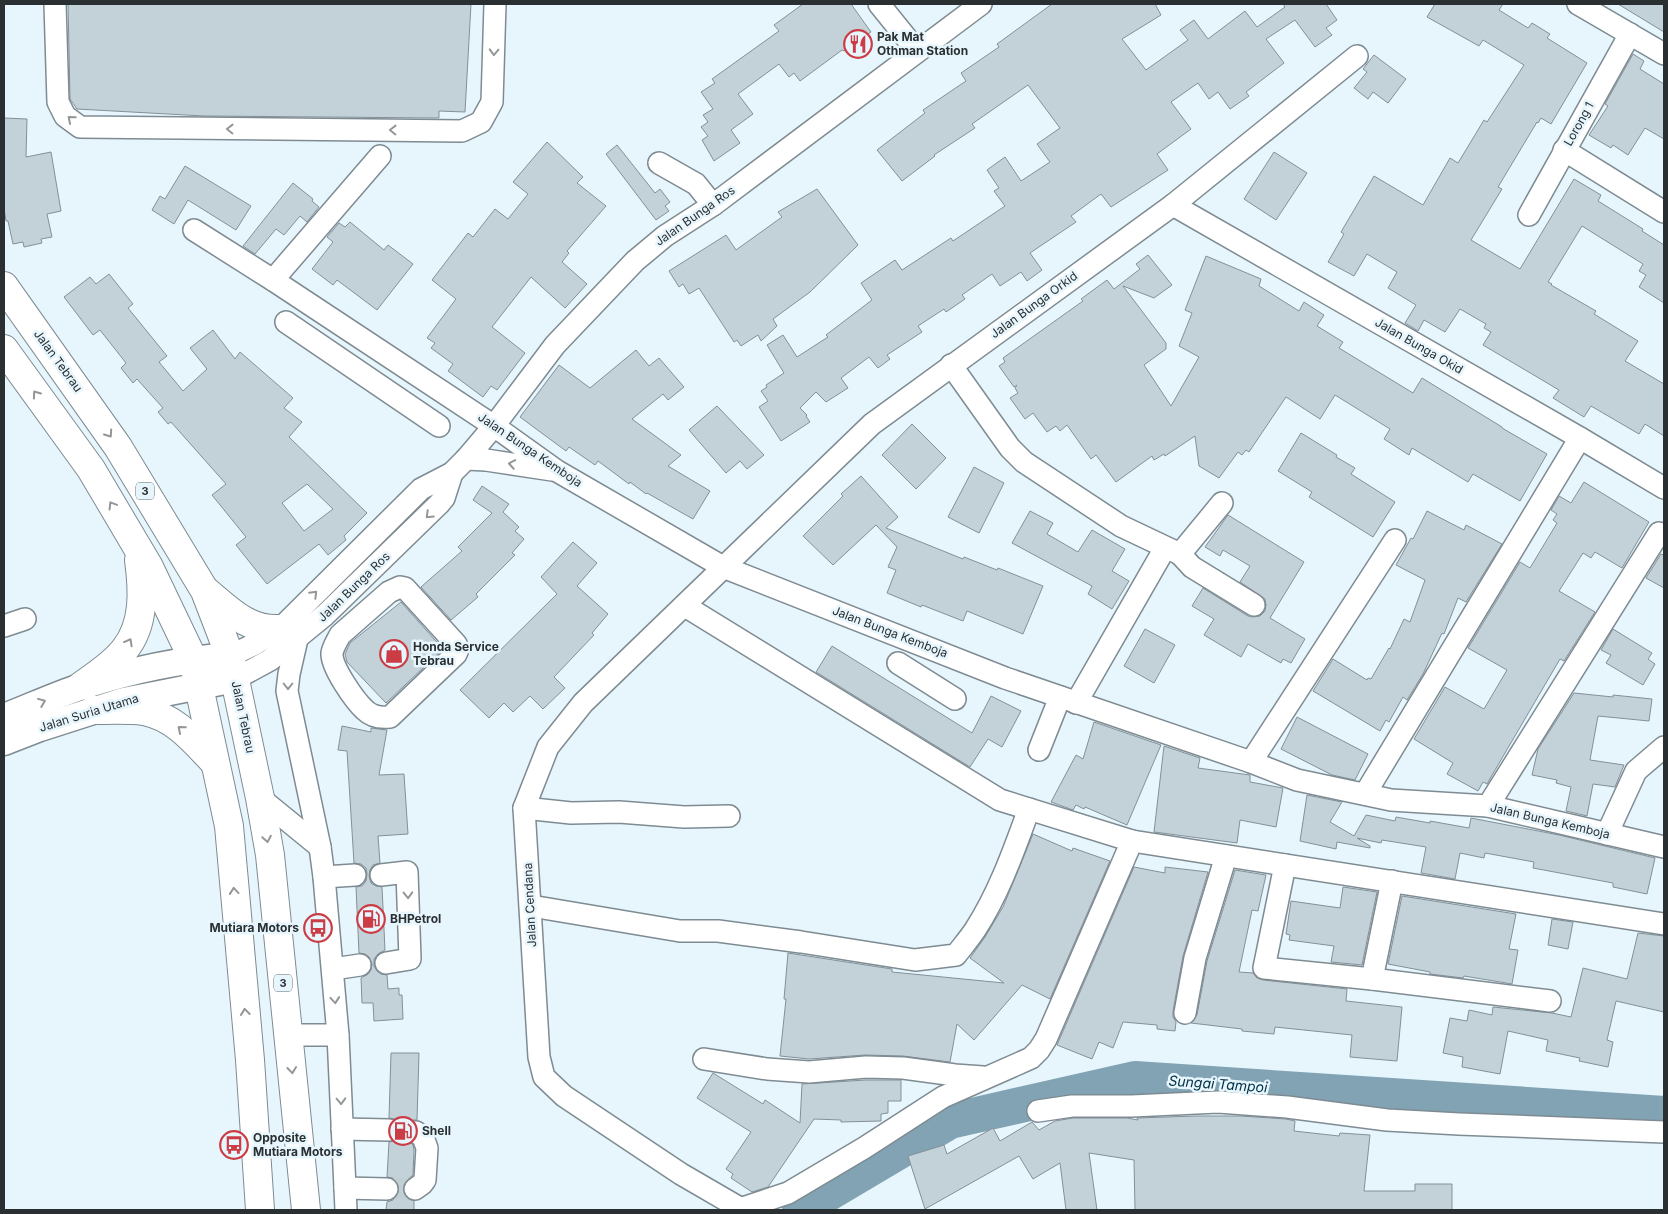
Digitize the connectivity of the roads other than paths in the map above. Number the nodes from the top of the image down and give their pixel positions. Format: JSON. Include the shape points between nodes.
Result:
{"nodes":[{"id":1,"x":55,"y":4,"type":"edge"},
{"id":2,"x":495,"y":4,"type":"edge"},
{"id":3,"x":879,"y":4,"type":"edge"},
{"id":4,"x":981,"y":4,"type":"edge"},
{"id":5,"x":1578,"y":4,"type":"edge"},
{"id":6,"x":1630,"y":34,"type":"junction"},
{"id":7,"x":917,"y":50,"type":"junction"},
{"id":8,"x":1664,"y":54,"type":"edge"},
{"id":9,"x":1357,"y":56,"type":"dead end"},
{"id":10,"x":1564,"y":150,"type":"junction"},
{"id":11,"x":380,"y":156,"type":"dead end"},
{"id":12,"x":659,"y":162,"type":"dead end"},
{"id":13,"x":713,"y":205,"type":"junction"},
{"id":14,"x":1174,"y":205,"type":"junction"},
{"id":15,"x":1664,"y":212,"type":"edge"},
{"id":16,"x":1529,"y":215,"type":"dead end"},
{"id":17,"x":194,"y":230,"type":"dead end"},
{"id":18,"x":274,"y":280,"type":"junction"},
{"id":19,"x":4,"y":286,"type":"edge"},
{"id":20,"x":286,"y":322,"type":"dead end"},
{"id":21,"x":4,"y":350,"type":"edge"},
{"id":22,"x":395,"y":360,"type":"junction"},
{"id":23,"x":951,"y":365,"type":"junction"},
{"id":24,"x":378,"y":384,"type":"junction"},
{"id":25,"x":439,"y":426,"type":"dead end"},
{"id":26,"x":494,"y":426,"type":"junction"},
{"id":27,"x":1580,"y":438,"type":"junction"},
{"id":28,"x":459,"y":466,"type":"junction"},
{"id":29,"x":558,"y":471,"type":"junction"},
{"id":30,"x":1664,"y":488,"type":"edge"},
{"id":31,"x":1222,"y":503,"type":"dead end"},
{"id":32,"x":1658,"y":533,"type":"dead end"},
{"id":33,"x":1395,"y":540,"type":"dead end"},
{"id":34,"x":137,"y":547,"type":"junction"},
{"id":35,"x":1172,"y":551,"type":"junction"},
{"id":36,"x":723,"y":567,"type":"junction"},
{"id":37,"x":370,"y":573,"type":"junction"},
{"id":38,"x":205,"y":590,"type":"junction"},
{"id":39,"x":389,"y":592,"type":"junction"},
{"id":40,"x":1254,"y":605,"type":"dead end"},
{"id":41,"x":685,"y":606,"type":"junction"},
{"id":42,"x":25,"y":619,"type":"dead end"},
{"id":43,"x":4,"y":626,"type":"edge"},
{"id":44,"x":288,"y":634,"type":"junction"},
{"id":45,"x":955,"y":657,"type":"junction"},
{"id":46,"x":193,"y":659,"type":"junction"},
{"id":47,"x":898,"y":663,"type":"dead end"},
{"id":48,"x":233,"y":668,"type":"junction"},
{"id":49,"x":198,"y":685,"type":"junction"},
{"id":50,"x":81,"y":686,"type":"junction"},
{"id":51,"x":936,"y":687,"type":"junction"},
{"id":52,"x":955,"y":698,"type":"dead end"},
{"id":53,"x":1068,"y":700,"type":"junction"},
{"id":54,"x":94,"y":710,"type":"junction"},
{"id":55,"x":4,"y":717,"type":"edge"},
{"id":56,"x":4,"y":742,"type":"edge"},
{"id":57,"x":1664,"y":747,"type":"edge"},
{"id":58,"x":1040,"y":750,"type":"dead end"},
{"id":59,"x":1251,"y":762,"type":"junction"},
{"id":60,"x":215,"y":764,"type":"junction"},
{"id":61,"x":1365,"y":794,"type":"junction"},
{"id":62,"x":260,"y":798,"type":"junction"},
{"id":63,"x":1488,"y":806,"type":"junction"},
{"id":64,"x":524,"y":808,"type":"junction"},
{"id":65,"x":1029,"y":809,"type":"junction"},
{"id":66,"x":729,"y":816,"type":"dead end"},
{"id":67,"x":1607,"y":834,"type":"junction"},
{"id":68,"x":1132,"y":841,"type":"junction"},
{"id":69,"x":320,"y":847,"type":"junction"},
{"id":70,"x":1664,"y":848,"type":"edge"},
{"id":71,"x":1226,"y":856,"type":"junction"},
{"id":72,"x":1285,"y":865,"type":"junction"},
{"id":73,"x":381,"y":874,"type":"dead end"},
{"id":74,"x":355,"y":876,"type":"dead end"},
{"id":75,"x":324,"y":877,"type":"junction"},
{"id":76,"x":1392,"y":882,"type":"junction"},
{"id":77,"x":531,"y":906,"type":"junction"},
{"id":78,"x":1664,"y":924,"type":"edge"},
{"id":79,"x":386,"y":963,"type":"dead end"},
{"id":80,"x":360,"y":965,"type":"dead end"},
{"id":81,"x":333,"y":969,"type":"junction"},
{"id":82,"x":1372,"y":979,"type":"junction"},
{"id":83,"x":1550,"y":1001,"type":"dead end"},
{"id":84,"x":1186,"y":1013,"type":"dead end"},
{"id":85,"x":288,"y":1035,"type":"junction"},
{"id":86,"x":338,"y":1035,"type":"junction"},
{"id":87,"x":704,"y":1059,"type":"dead end"},
{"id":88,"x":986,"y":1077,"type":"junction"},
{"id":89,"x":1038,"y":1111,"type":"dead end"},
{"id":90,"x":342,"y":1129,"type":"junction"},
{"id":91,"x":389,"y":1130,"type":"dead end"},
{"id":92,"x":416,"y":1132,"type":"dead end"},
{"id":93,"x":1664,"y":1132,"type":"edge"},
{"id":94,"x":345,"y":1188,"type":"junction"},
{"id":95,"x":387,"y":1188,"type":"tunnel mouth"},
{"id":96,"x":415,"y":1188,"type":"dead end"},
{"id":97,"x":260,"y":1210,"type":"edge"},
{"id":98,"x":306,"y":1210,"type":"edge"},
{"id":99,"x":346,"y":1210,"type":"edge"},
{"id":100,"x":741,"y":1210,"type":"edge"}],
"edges":[{"from":2,"to":1,"type":"street","one_way":true,"via":[[492,102],[481,122],[462,131],[80,127],[65,116],[58,102]]},
{"from":3,"to":7,"type":"street"},
{"from":4,"to":7,"type":"street","name":"Jalan Bunga Ros"},
{"from":5,"to":6,"type":"street"},
{"from":6,"to":8,"type":"street"},
{"from":6,"to":10,"type":"street","name":"Lorong 1"},
{"from":7,"to":13,"type":"street","name":"Jalan Bunga Ros"},
{"from":9,"to":14,"type":"street","name":"Jalan Bunga Orkid"},
{"from":10,"to":15,"type":"street"},
{"from":10,"to":16,"type":"street","name":"Lorong 1"},
{"from":11,"to":18,"type":"street"},
{"from":12,"to":13,"type":"street","via":[[696,184]]},
{"from":13,"to":26,"type":"street","name":"Jalan Bunga Ros","via":[[635,261],[555,345]]},
{"from":14,"to":23,"type":"street","name":"Jalan Bunga Orkid"},
{"from":14,"to":27,"type":"street","name":"Jalan Bunga Okid"},
{"from":17,"to":18,"type":"street","name":"Jalan Bunga Kemboja"},
{"from":18,"to":22,"type":"street","name":"Jalan Bunga Kemboja"},
{"from":19,"to":38,"type":"highway","name":"Jalan Tebrau","number":"3","one_way":true,"via":[[118,447]]},
{"from":20,"to":24,"type":"street"},
{"from":34,"to":21,"type":"highway","one_way":true,"via":[[92,469]]},
{"from":22,"to":24,"type":"street"},
{"from":22,"to":26,"type":"street","name":"Jalan Bunga Kemboja"},
{"from":23,"to":35,"type":"street","via":[[1010,448],[1024,462],[1120,526]]},
{"from":23,"to":36,"type":"street","name":"Jalan Bunga Orkid","via":[[872,424]]},
{"from":24,"to":25,"type":"street"},
{"from":26,"to":28,"type":"street","name":"Jalan Bunga Ros"},
{"from":26,"to":29,"type":"street","name":"Jalan Bunga Kemboja"},
{"from":27,"to":30,"type":"street","name":"Jalan Bunga Okid"},
{"from":27,"to":61,"type":"street"},
{"from":29,"to":28,"type":"street","one_way":true,"via":[[486,460]]},
{"from":28,"to":37,"type":"street","name":"Jalan Bunga Ros","one_way":true,"via":[[444,498]]},
{"from":44,"to":28,"type":"street","name":"Jalan Bunga Ros","one_way":true,"via":[[420,489]]},
{"from":29,"to":36,"type":"street","name":"Jalan Bunga Kemboja"},
{"from":31,"to":35,"type":"street"},
{"from":32,"to":63,"type":"street"},
{"from":33,"to":59,"type":"street"},
{"from":34,"to":46,"type":"highway"},
{"from":50,"to":34,"type":"highway","one_way":true,"via":[[126,649],[137,627],[142,605]]},
{"from":35,"to":40,"type":"street"},
{"from":35,"to":53,"type":"street"},
{"from":36,"to":41,"type":"street","name":"Jalan Cendana"},
{"from":36,"to":45,"type":"street","name":"Jalan Bunga Kemboja"},
{"from":37,"to":39,"type":"street"},
{"from":37,"to":44,"type":"street","name":"Jalan Bunga Ros","via":[[326,615]]},
{"from":38,"to":44,"type":"highway","via":[[250,624]]},
{"from":38,"to":48,"type":"highway","name":"Jalan Tebrau","number":"3"},
{"from":39,"to":39,"type":"street","via":[[340,635],[332,654],[333,664],[365,711],[379,718],[390,717],[458,649],[405,588]]},
{"from":41,"to":64,"type":"street","name":"Jalan Cendana","via":[[583,703],[548,747]]},
{"from":41,"to":65,"type":"street","via":[[1000,800]]},
{"from":42,"to":43,"type":"street"},
{"from":44,"to":48,"type":"street","name":"Jalan Bunga Ros","via":[[255,644]]},
{"from":44,"to":69,"type":"street","one_way":true,"via":[[287,691]]},
{"from":45,"to":51,"type":"street"},
{"from":45,"to":53,"type":"street","name":"Jalan Bunga Kemboja"},
{"from":46,"to":48,"type":"main road","name":"Jalan Suria Utama"},
{"from":46,"to":49,"type":"highway"},
{"from":46,"to":50,"type":"main road","name":"Jalan Suria Utama"},
{"from":47,"to":51,"type":"street"},
{"from":48,"to":49,"type":"main road","name":"Jalan Suria Utama"},
{"from":48,"to":62,"type":"highway","name":"Jalan Tebrau","number":"3"},
{"from":49,"to":54,"type":"main road","name":"Jalan Suria Utama"},
{"from":49,"to":60,"type":"highway"},
{"from":55,"to":50,"type":"main road","name":"Jalan Suria Utama","one_way":true},
{"from":51,"to":52,"type":"street"},
{"from":53,"to":58,"type":"street"},
{"from":53,"to":59,"type":"street","name":"Jalan Bunga Kemboja"},
{"from":54,"to":56,"type":"main road","name":"Jalan Suria Utama"},
{"from":60,"to":54,"type":"highway","one_way":true,"via":[[174,723],[159,716],[143,711]]},
{"from":57,"to":67,"type":"street","via":[[1636,771]]},
{"from":59,"to":61,"type":"street","name":"Jalan Bunga Kemboja","via":[[1297,780]]},
{"from":97,"to":60,"type":"highway","one_way":true,"via":[[229,826]]},
{"from":61,"to":63,"type":"street","name":"Jalan Bunga Kemboja","via":[[1391,800]]},
{"from":62,"to":69,"type":"street"},
{"from":62,"to":85,"type":"highway","name":"Jalan Tebrau","number":"3","one_way":true,"via":[[270,855]]},
{"from":63,"to":67,"type":"street","name":"Jalan Bunga Kemboja"},
{"from":64,"to":66,"type":"street","via":[[684,817]]},
{"from":64,"to":77,"type":"street","name":"Jalan Cendana"},
{"from":65,"to":68,"type":"street"},
{"from":65,"to":77,"type":"street","via":[[992,898],[956,955],[916,960],[718,931],[680,931]]},
{"from":67,"to":70,"type":"street","name":"Jalan Bunga Kemboja"},
{"from":68,"to":71,"type":"street"},
{"from":68,"to":88,"type":"street","via":[[1046,1039],[1030,1058]]},
{"from":69,"to":75,"type":"street"},
{"from":71,"to":72,"type":"street"},
{"from":71,"to":84,"type":"street","via":[[1195,958]]},
{"from":72,"to":76,"type":"street"},
{"from":72,"to":82,"type":"street","via":[[1264,968]]},
{"from":73,"to":79,"type":"street","one_way":true,"via":[[407,872],[410,960]]},
{"from":74,"to":75,"type":"street"},
{"from":75,"to":81,"type":"street"},
{"from":76,"to":78,"type":"street"},
{"from":76,"to":82,"type":"street"},
{"from":77,"to":100,"type":"street","name":"Jalan Cendana","via":[[539,1057],[544,1077],[564,1096]]},
{"from":80,"to":81,"type":"street"},
{"from":81,"to":86,"type":"street","one_way":true},
{"from":82,"to":83,"type":"street"},
{"from":85,"to":86,"type":"street"},
{"from":85,"to":98,"type":"highway","name":"Jalan Tebrau","number":"3","one_way":true},
{"from":86,"to":90,"type":"street","one_way":true},
{"from":87,"to":88,"type":"street","via":[[809,1072],[866,1067],[903,1068]]},
{"from":88,"to":100,"type":"street","via":[[943,1097],[788,1193]]},
{"from":89,"to":93,"type":"street","via":[[1072,1106],[1218,1102],[1287,1106],[1396,1120]]},
{"from":90,"to":91,"type":"street"},
{"from":90,"to":94,"type":"street"},
{"from":92,"to":96,"type":"street","via":[[423,1137],[427,1148],[425,1180]]},
{"from":94,"to":95,"type":"street"},
{"from":94,"to":99,"type":"street"}]}
